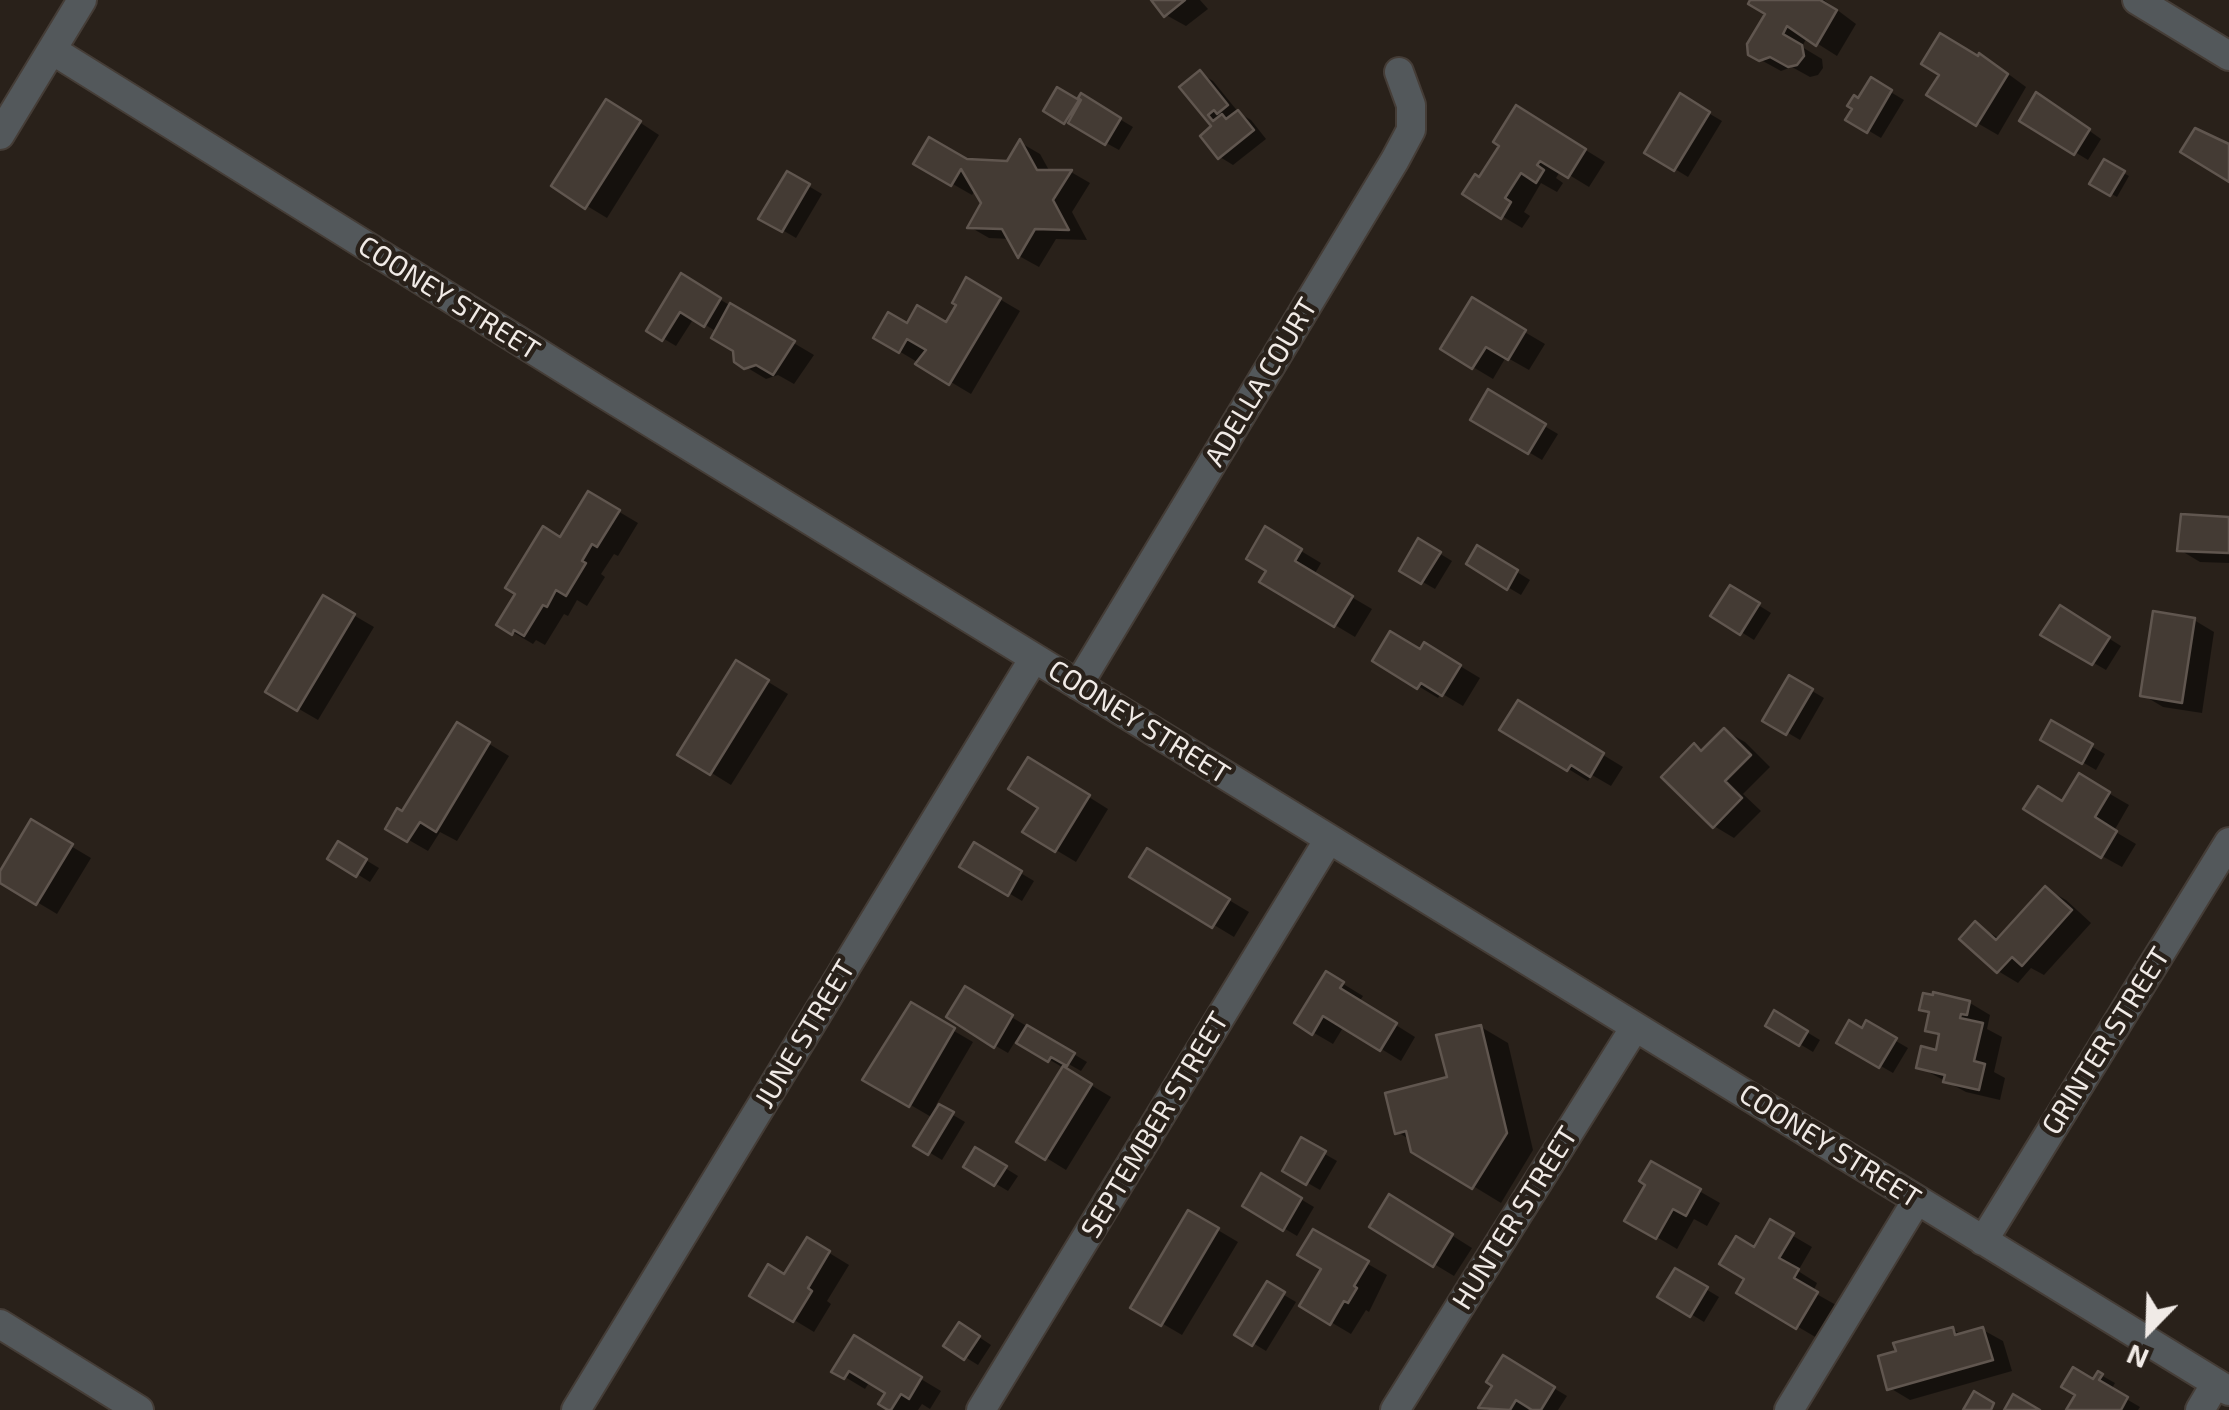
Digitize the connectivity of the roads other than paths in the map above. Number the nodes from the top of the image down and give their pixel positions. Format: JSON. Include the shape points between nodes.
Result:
{"nodes":[{"id":1,"x":82,"y":0,"type":"edge"},
{"id":2,"x":2137,"y":0,"type":"edge"},
{"id":3,"x":52,"y":50,"type":"junction"},
{"id":4,"x":2229,"y":56,"type":"edge"},
{"id":5,"x":1400,"y":72,"type":"dead end"},
{"id":6,"x":0,"y":135,"type":"edge"},
{"id":7,"x":1034,"y":658,"type":"junction"},
{"id":8,"x":1078,"y":685,"type":"junction"},
{"id":9,"x":1329,"y":839,"type":"junction"},
{"id":10,"x":2229,"y":842,"type":"edge"},
{"id":11,"x":1635,"y":1026,"type":"junction"},
{"id":12,"x":1917,"y":1200,"type":"junction"},
{"id":13,"x":1984,"y":1240,"type":"junction"},
{"id":14,"x":0,"y":1324,"type":"edge"},
{"id":15,"x":2223,"y":1387,"type":"edge"},
{"id":16,"x":138,"y":1410,"type":"edge"},
{"id":17,"x":576,"y":1410,"type":"edge"},
{"id":18,"x":981,"y":1410,"type":"edge"},
{"id":19,"x":1394,"y":1410,"type":"edge"},
{"id":20,"x":1788,"y":1410,"type":"edge"},
{"id":21,"x":2200,"y":1410,"type":"edge"}],
"edges":[{"from":1,"to":3,"type":"street"},
{"from":2,"to":4,"type":"street"},
{"from":3,"to":6,"type":"street"},
{"from":3,"to":7,"type":"street","name":"COONEY STREET"},
{"from":5,"to":8,"type":"street","name":"ADELLA COURT","via":[[1411,130]]},
{"from":7,"to":8,"type":"street","name":"COONEY STREET"},
{"from":7,"to":17,"type":"street","name":"JUNE STREET"},
{"from":8,"to":9,"type":"street","name":"COONEY STREET"},
{"from":9,"to":11,"type":"street","name":"COONEY STREET"},
{"from":9,"to":18,"type":"street","name":"SEPTEMBER STREET"},
{"from":10,"to":13,"type":"street","name":"GRINTER STREET"},
{"from":11,"to":12,"type":"street","name":"COONEY STREET"},
{"from":11,"to":19,"type":"street","name":"HUNTER STREET"},
{"from":12,"to":13,"type":"street","name":"COONEY STREET"},
{"from":12,"to":20,"type":"street"},
{"from":13,"to":15,"type":"street","name":"COONEY STREET"},
{"from":14,"to":16,"type":"street"},
{"from":15,"to":21,"type":"street"}]}
